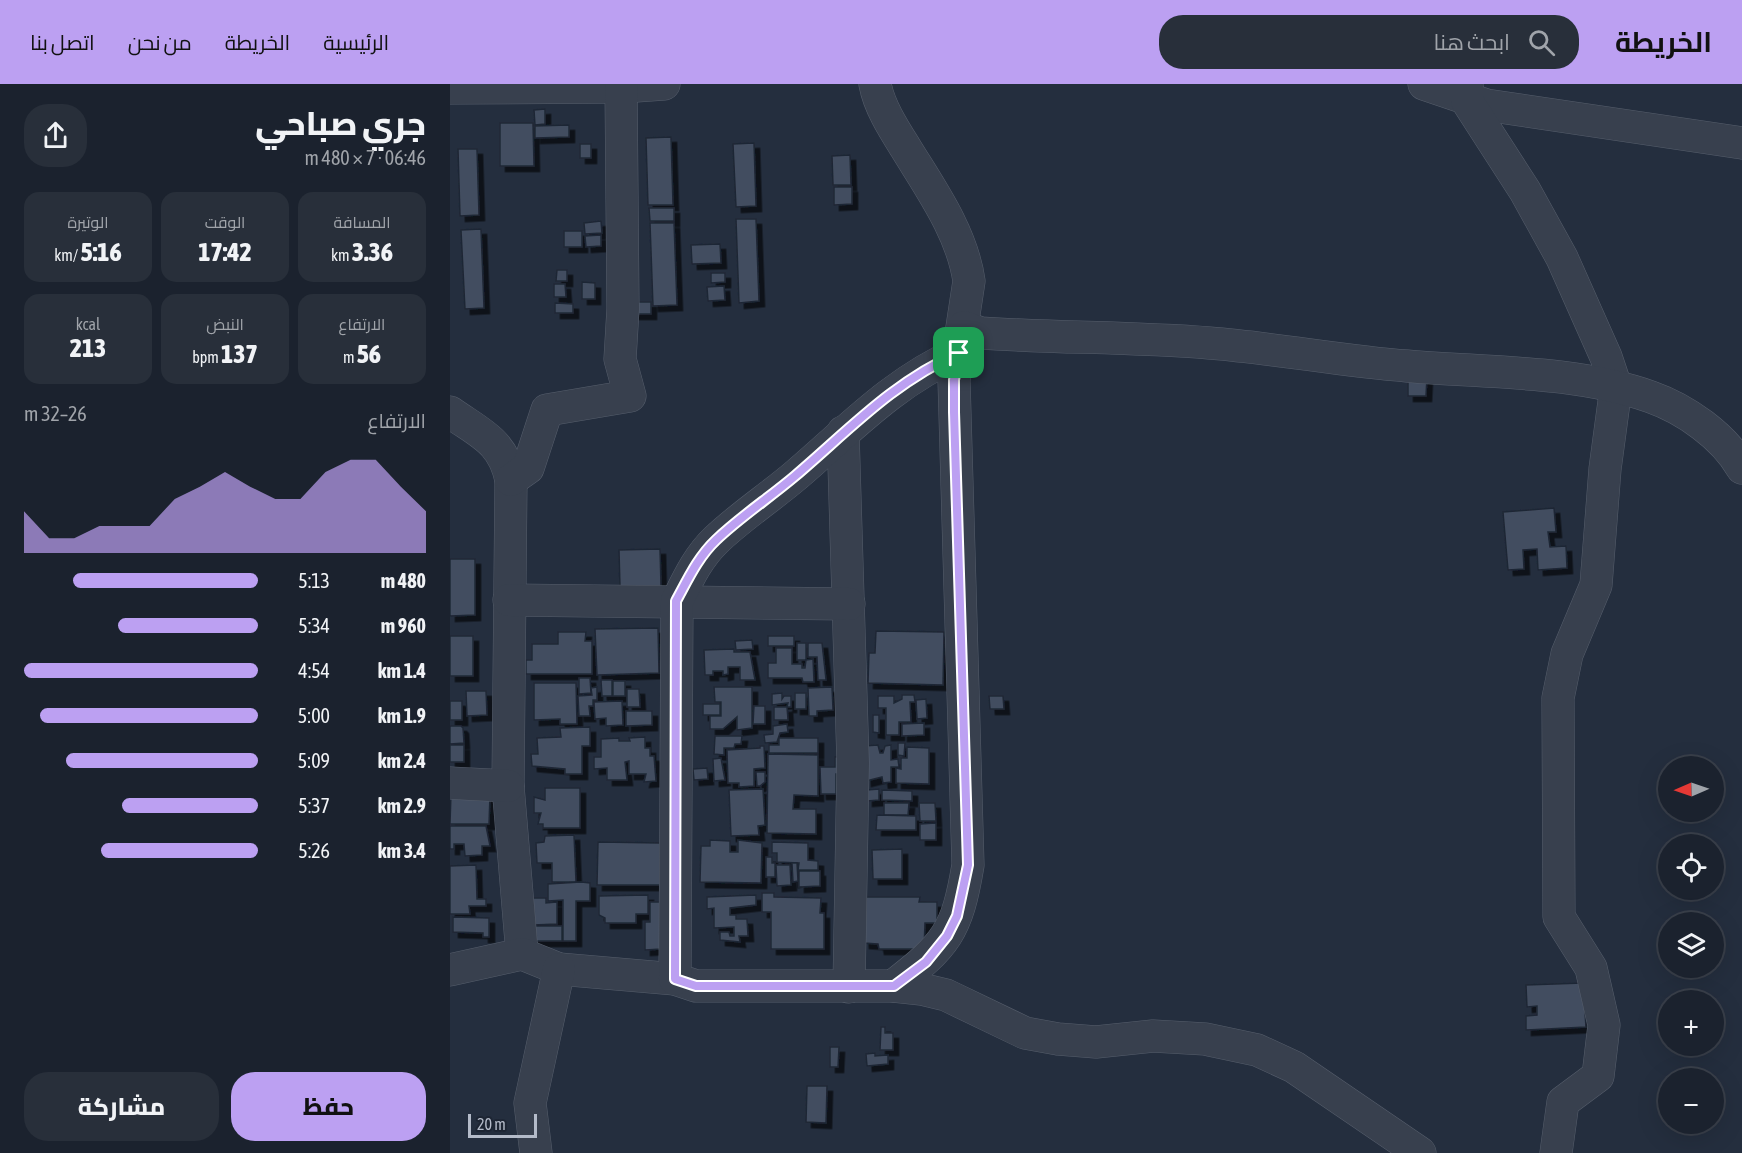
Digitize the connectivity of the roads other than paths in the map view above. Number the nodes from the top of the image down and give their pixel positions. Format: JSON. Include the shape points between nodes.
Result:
{"nodes":[{"id":1,"x":664,"y":84,"type":"edge"},
{"id":2,"x":875,"y":84,"type":"edge"},
{"id":3,"x":1424,"y":84,"type":"edge"},
{"id":4,"x":622,"y":86,"type":"edge"},
{"id":5,"x":450,"y":88,"type":"edge"},
{"id":6,"x":1467,"y":92,"type":"edge"},
{"id":7,"x":1742,"y":142,"type":"edge"},
{"id":8,"x":962,"y":340,"type":"junction"},
{"id":9,"x":1616,"y":387,"type":"junction"},
{"id":10,"x":450,"y":412,"type":"edge"},
{"id":11,"x":843,"y":432,"type":"junction"},
{"id":12,"x":1742,"y":468,"type":"edge"},
{"id":13,"x":511,"y":480,"type":"junction"},
{"id":14,"x":509,"y":600,"type":"junction"},
{"id":15,"x":676,"y":601,"type":"junction"},
{"id":16,"x":849,"y":604,"type":"junction"},
{"id":17,"x":450,"y":783,"type":"edge"},
{"id":18,"x":508,"y":786,"type":"junction"},
{"id":19,"x":522,"y":954,"type":"junction"},
{"id":20,"x":559,"y":969,"type":"junction"},
{"id":21,"x":450,"y":970,"type":"edge"},
{"id":22,"x":675,"y":979,"type":"junction"},
{"id":23,"x":894,"y":986,"type":"junction"},
{"id":24,"x":849,"y":987,"type":"junction"},
{"id":25,"x":536,"y":1153,"type":"edge"},
{"id":26,"x":1420,"y":1153,"type":"edge"},
{"id":27,"x":1556,"y":1153,"type":"edge"}],
"edges":[{"from":1,"to":4,"type":"street"},
{"from":2,"to":8,"type":"street","via":[[897,135],[961,249],[969,281]]},
{"from":3,"to":6,"type":"street"},
{"from":4,"to":5,"type":"street"},
{"from":4,"to":13,"type":"street","via":[[620,359],[630,396],[547,410],[528,468]]},
{"from":6,"to":7,"type":"street"},
{"from":6,"to":9,"type":"street","via":[[1562,258]]},
{"from":8,"to":9,"type":"street","via":[[981,333],[1208,343]]},
{"from":8,"to":11,"type":"street","via":[[932,365],[893,389]]},
{"from":8,"to":23,"type":"street","via":[[954,380],[954,412],[968,865],[957,916],[947,936],[926,962]]},
{"from":9,"to":12,"type":"street","via":[[1652,397],[1676,409],[1722,440]]},
{"from":9,"to":27,"type":"street","via":[[1596,585],[1560,674],[1558,698],[1559,917],[1591,968],[1604,1026],[1598,1076],[1563,1102]]},
{"from":10,"to":13,"type":"street","via":[[493,442],[506,459]]},
{"from":11,"to":15,"type":"street","via":[[716,539],[696,563]]},
{"from":11,"to":16,"type":"street"},
{"from":13,"to":14,"type":"street"},
{"from":14,"to":15,"type":"street"},
{"from":14,"to":18,"type":"street"},
{"from":15,"to":16,"type":"street"},
{"from":15,"to":22,"type":"street"},
{"from":16,"to":24,"type":"street","via":[[853,763]]},
{"from":17,"to":18,"type":"street"},
{"from":18,"to":19,"type":"street"},
{"from":19,"to":20,"type":"street"},
{"from":19,"to":21,"type":"street"},
{"from":20,"to":22,"type":"street"},
{"from":20,"to":25,"type":"street","via":[[530,1103]]},
{"from":22,"to":24,"type":"street","via":[[696,986]]},
{"from":23,"to":24,"type":"street"},
{"from":23,"to":26,"type":"street","via":[[946,995],[1025,1032],[1058,1039],[1095,1042],[1153,1036],[1204,1039],[1257,1050],[1328,1088]]}]}
